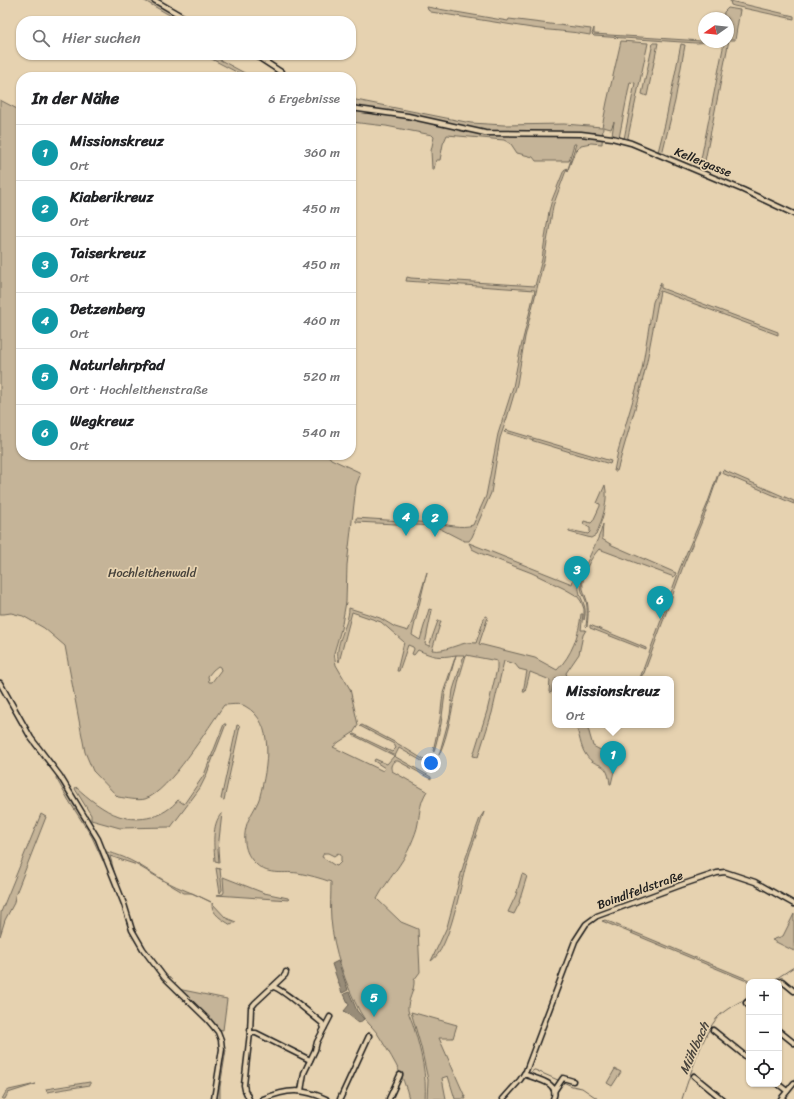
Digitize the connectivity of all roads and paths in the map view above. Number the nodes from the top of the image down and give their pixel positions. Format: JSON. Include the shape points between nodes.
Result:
{"nodes":[{"id":1,"x":154,"y":0,"type":"edge"},
{"id":2,"x":181,"y":16,"type":"edge"},
{"id":3,"x":263,"y":60,"type":"edge"},
{"id":4,"x":281,"y":72,"type":"edge"},
{"id":5,"x":356,"y":109,"type":"edge"},
{"id":6,"x":794,"y":214,"type":"edge"},
{"id":7,"x":0,"y":683,"type":"edge"},
{"id":8,"x":794,"y":904,"type":"edge"},
{"id":9,"x":286,"y":972,"type":"dead end"},
{"id":10,"x":782,"y":982,"type":"edge"},
{"id":11,"x":273,"y":987,"type":"junction"},
{"id":12,"x":794,"y":991,"type":"edge"},
{"id":13,"x":330,"y":1017,"type":"dead end"},
{"id":14,"x":324,"y":1028,"type":"junction"},
{"id":15,"x":713,"y":1030,"type":"dead end"},
{"id":16,"x":250,"y":1033,"type":"junction"},
{"id":17,"x":782,"y":1033,"type":"edge"},
{"id":18,"x":369,"y":1036,"type":"dead end"},
{"id":19,"x":794,"y":1043,"type":"edge"},
{"id":20,"x":746,"y":1057,"type":"edge"},
{"id":21,"x":310,"y":1060,"type":"junction"},
{"id":22,"x":524,"y":1074,"type":"junction"},
{"id":23,"x":400,"y":1075,"type":"dead end"},
{"id":24,"x":694,"y":1076,"type":"dead end"},
{"id":25,"x":573,"y":1081,"type":"dead end"},
{"id":26,"x":794,"y":1083,"type":"edge"},
{"id":27,"x":782,"y":1087,"type":"edge"},
{"id":28,"x":555,"y":1090,"type":"junction"},
{"id":29,"x":301,"y":1091,"type":"junction"},
{"id":30,"x":787,"y":1091,"type":"junction"},
{"id":31,"x":214,"y":1099,"type":"edge"},
{"id":32,"x":249,"y":1099,"type":"edge"},
{"id":33,"x":263,"y":1099,"type":"edge"},
{"id":34,"x":326,"y":1099,"type":"edge"},
{"id":35,"x":340,"y":1099,"type":"edge"},
{"id":36,"x":389,"y":1099,"type":"edge"},
{"id":37,"x":503,"y":1099,"type":"edge"},
{"id":38,"x":554,"y":1099,"type":"edge"},
{"id":39,"x":722,"y":1099,"type":"edge"},
{"id":40,"x":781,"y":1099,"type":"edge"}],
"edges":[{"from":1,"to":2,"type":"street"},
{"from":3,"to":4,"type":"street"},
{"from":5,"to":6,"type":"street","name":"Kellergasse","via":[[414,117],[485,133],[581,134],[631,143],[744,190]]},
{"from":7,"to":31,"type":"street","via":[[27,731],[60,776],[98,839],[132,930],[143,949],[164,977],[218,1032],[222,1049]]},
{"from":8,"to":22,"type":"street","name":"Boindlfeldstraße","via":[[755,882],[725,872],[681,885],[597,916],[586,924],[575,941]]},
{"from":9,"to":11,"type":"street"},
{"from":10,"to":12,"type":"street"},
{"from":11,"to":14,"type":"street","via":[[322,1023]]},
{"from":11,"to":16,"type":"street","via":[[252,1006]]},
{"from":13,"to":14,"type":"street"},
{"from":14,"to":21,"type":"street"},
{"from":15,"to":20,"type":"street"},
{"from":16,"to":21,"type":"street","via":[[256,1033]]},
{"from":16,"to":32,"type":"street","via":[[244,1085]]},
{"from":17,"to":19,"type":"street"},
{"from":18,"to":35,"type":"street"},
{"from":21,"to":29,"type":"street","via":[[303,1076]]},
{"from":22,"to":28,"type":"street","via":[[550,1084]]},
{"from":22,"to":37,"type":"street","name":"Boindlfeldstraße"},
{"from":23,"to":36,"type":"street"},
{"from":24,"to":39,"type":"street"},
{"from":25,"to":28,"type":"street","via":[[563,1078]]},
{"from":26,"to":30,"type":"street"},
{"from":27,"to":30,"type":"street"},
{"from":28,"to":38,"type":"street"},
{"from":29,"to":33,"type":"street"},
{"from":29,"to":34,"type":"street"},
{"from":30,"to":40,"type":"street"}]}
